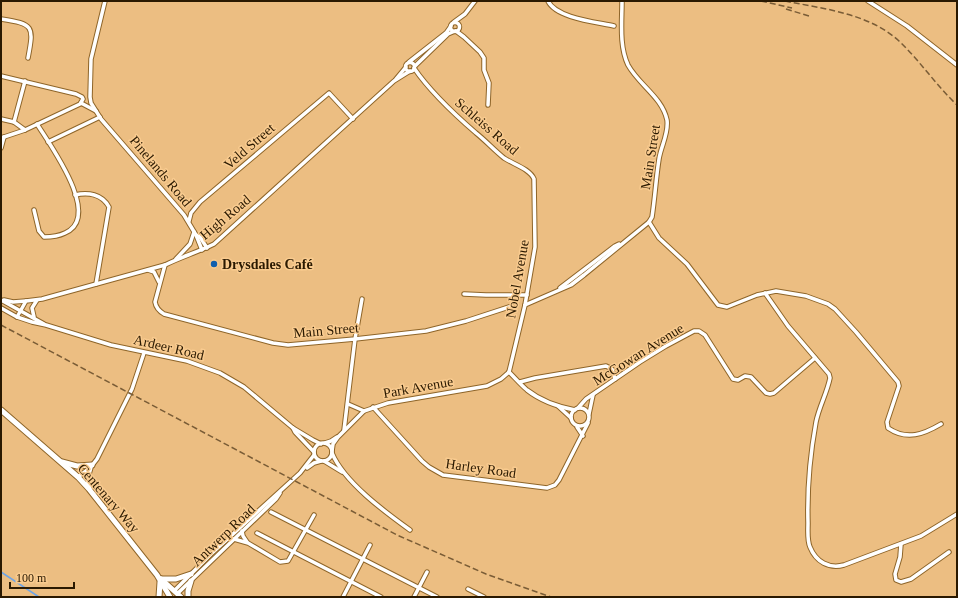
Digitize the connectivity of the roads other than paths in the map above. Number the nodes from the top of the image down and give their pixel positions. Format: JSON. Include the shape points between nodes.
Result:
{"nodes":[{"id":1,"x":105,"y":1,"type":"edge"},
{"id":2,"x":475,"y":1,"type":"edge"},
{"id":3,"x":548,"y":1,"type":"edge"},
{"id":4,"x":622,"y":1,"type":"edge"},
{"id":5,"x":868,"y":1,"type":"edge"},
{"id":6,"x":465,"y":14,"type":"junction"},
{"id":7,"x":1,"y":19,"type":"edge"},
{"id":8,"x":454,"y":22,"type":"junction"},
{"id":9,"x":451,"y":26,"type":"junction"},
{"id":10,"x":614,"y":26,"type":"dead end"},
{"id":11,"x":457,"y":29,"type":"junction"},
{"id":12,"x":28,"y":58,"type":"dead end"},
{"id":13,"x":409,"y":62,"type":"junction"},
{"id":14,"x":957,"y":65,"type":"edge"},
{"id":15,"x":406,"y":67,"type":"junction"},
{"id":16,"x":413,"y":69,"type":"junction"},
{"id":17,"x":1,"y":76,"type":"edge"},
{"id":18,"x":25,"y":81,"type":"junction"},
{"id":19,"x":394,"y":81,"type":"junction"},
{"id":20,"x":82,"y":103,"type":"junction"},
{"id":21,"x":488,"y":106,"type":"dead end"},
{"id":22,"x":96,"y":111,"type":"junction"},
{"id":23,"x":100,"y":117,"type":"junction"},
{"id":24,"x":1,"y":118,"type":"edge"},
{"id":25,"x":353,"y":119,"type":"junction"},
{"id":26,"x":14,"y":122,"type":"junction"},
{"id":27,"x":38,"y":124,"type":"junction"},
{"id":28,"x":25,"y":130,"type":"junction"},
{"id":29,"x":3,"y":138,"type":"edge"},
{"id":30,"x":48,"y":142,"type":"junction"},
{"id":31,"x":1,"y":148,"type":"edge"},
{"id":32,"x":534,"y":189,"type":"joint"},
{"id":33,"x":75,"y":195,"type":"junction"},
{"id":34,"x":34,"y":210,"type":"dead end"},
{"id":35,"x":189,"y":221,"type":"junction"},
{"id":36,"x":649,"y":222,"type":"junction"},
{"id":37,"x":195,"y":233,"type":"junction"},
{"id":38,"x":207,"y":248,"type":"junction"},
{"id":39,"x":202,"y":250,"type":"junction"},
{"id":40,"x":175,"y":260,"type":"junction"},
{"id":41,"x":165,"y":265,"type":"junction"},
{"id":42,"x":147,"y":270,"type":"junction"},
{"id":43,"x":159,"y":283,"type":"junction"},
{"id":44,"x":96,"y":284,"type":"junction"},
{"id":45,"x":764,"y":293,"type":"junction"},
{"id":46,"x":464,"y":294,"type":"dead end"},
{"id":47,"x":527,"y":295,"type":"junction"},
{"id":48,"x":362,"y":299,"type":"dead end"},
{"id":49,"x":1,"y":300,"type":"edge"},
{"id":50,"x":37,"y":300,"type":"junction"},
{"id":51,"x":26,"y":302,"type":"junction"},
{"id":52,"x":525,"y":305,"type":"junction"},
{"id":53,"x":512,"y":306,"type":"dead end"},
{"id":54,"x":1,"y":308,"type":"edge"},
{"id":55,"x":20,"y":311,"type":"junction"},
{"id":56,"x":17,"y":317,"type":"junction"},
{"id":57,"x":34,"y":318,"type":"junction"},
{"id":58,"x":46,"y":325,"type":"junction"},
{"id":59,"x":355,"y":339,"type":"junction"},
{"id":60,"x":144,"y":353,"type":"junction"},
{"id":61,"x":815,"y":358,"type":"junction"},
{"id":62,"x":509,"y":372,"type":"junction"},
{"id":63,"x":615,"y":379,"type":"junction"},
{"id":64,"x":520,"y":382,"type":"junction"},
{"id":65,"x":593,"y":395,"type":"junction"},
{"id":66,"x":348,"y":404,"type":"junction"},
{"id":67,"x":582,"y":404,"type":"junction"},
{"id":68,"x":557,"y":406,"type":"junction"},
{"id":69,"x":373,"y":407,"type":"junction"},
{"id":70,"x":590,"y":407,"type":"junction"},
{"id":71,"x":577,"y":409,"type":"junction"},
{"id":72,"x":1,"y":410,"type":"edge"},
{"id":73,"x":364,"y":411,"type":"junction"},
{"id":74,"x":589,"y":414,"type":"junction"},
{"id":75,"x":571,"y":418,"type":"junction"},
{"id":76,"x":588,"y":423,"type":"junction"},
{"id":77,"x":941,"y":424,"type":"dead end"},
{"id":78,"x":577,"y":426,"type":"junction"},
{"id":79,"x":293,"y":428,"type":"junction"},
{"id":80,"x":344,"y":430,"type":"junction"},
{"id":81,"x":582,"y":436,"type":"junction"},
{"id":82,"x":338,"y":437,"type":"junction"},
{"id":83,"x":322,"y":443,"type":"junction"},
{"id":84,"x":332,"y":452,"type":"junction"},
{"id":85,"x":314,"y":453,"type":"junction"},
{"id":86,"x":59,"y":461,"type":"junction"},
{"id":87,"x":322,"y":461,"type":"junction"},
{"id":88,"x":91,"y":466,"type":"junction"},
{"id":89,"x":300,"y":473,"type":"junction"},
{"id":90,"x":346,"y":475,"type":"junction"},
{"id":91,"x":78,"y":477,"type":"junction"},
{"id":92,"x":89,"y":489,"type":"junction"},
{"id":93,"x":282,"y":491,"type":"junction"},
{"id":94,"x":271,"y":512,"type":"dead end"},
{"id":95,"x":957,"y":514,"type":"edge"},
{"id":96,"x":314,"y":515,"type":"dead end"},
{"id":97,"x":306,"y":530,"type":"junction"},
{"id":98,"x":410,"y":530,"type":"dead end"},
{"id":99,"x":242,"y":531,"type":"junction"},
{"id":100,"x":257,"y":533,"type":"dead end"},
{"id":101,"x":234,"y":539,"type":"junction"},
{"id":102,"x":248,"y":543,"type":"junction"},
{"id":103,"x":370,"y":544,"type":"dead end"},
{"id":104,"x":901,"y":544,"type":"junction"},
{"id":105,"x":294,"y":552,"type":"junction"},
{"id":106,"x":949,"y":552,"type":"dead end"},
{"id":107,"x":362,"y":559,"type":"junction"},
{"id":108,"x":427,"y":572,"type":"dead end"},
{"id":109,"x":191,"y":574,"type":"junction"},
{"id":110,"x":159,"y":578,"type":"junction"},
{"id":111,"x":191,"y":581,"type":"junction"},
{"id":112,"x":351,"y":582,"type":"junction"},
{"id":113,"x":419,"y":588,"type":"junction"},
{"id":114,"x":468,"y":589,"type":"dead end"},
{"id":115,"x":177,"y":594,"type":"edge"},
{"id":116,"x":159,"y":597,"type":"edge"},
{"id":117,"x":170,"y":597,"type":"edge"},
{"id":118,"x":188,"y":597,"type":"edge"},
{"id":119,"x":343,"y":597,"type":"edge"},
{"id":120,"x":382,"y":597,"type":"edge"},
{"id":121,"x":414,"y":597,"type":"edge"},
{"id":122,"x":437,"y":597,"type":"edge"},
{"id":123,"x":484,"y":597,"type":"edge"}],
"edges":[{"from":1,"to":22,"type":"street","via":[[91,59],[90,100]]},
{"from":2,"to":6,"type":"street","name":"High Road"},
{"from":3,"to":10,"type":"street","via":[[559,13]]},
{"from":4,"to":36,"type":"street","name":"Main Street","via":[[622,38],[627,61],[639,81],[659,102],[667,120]]},
{"from":5,"to":14,"type":"street","via":[[907,26]]},
{"from":6,"to":8,"type":"street","name":"High Road"},
{"from":6,"to":11,"type":"street","name":"High Road"},
{"from":7,"to":12,"type":"street","via":[[20,22],[31,32]]},
{"from":8,"to":9,"type":"street","name":"High Road"},
{"from":8,"to":11,"type":"street","via":[[457,23]]},
{"from":9,"to":11,"type":"street","via":[[452,29]]},
{"from":9,"to":13,"type":"street"},
{"from":11,"to":16,"type":"street","name":"High Road","via":[[448,34]]},
{"from":11,"to":21,"type":"street","via":[[484,58],[484,70],[489,83]]},
{"from":13,"to":15,"type":"street","name":"High Road"},
{"from":13,"to":16,"type":"street","via":[[413,63]]},
{"from":15,"to":16,"type":"street"},
{"from":15,"to":19,"type":"street","name":"High Road"},
{"from":16,"to":19,"type":"street","name":"High Road"},
{"from":16,"to":32,"type":"street","name":"Schleiss Road","via":[[445,104],[502,156],[529,172],[534,179]]},
{"from":17,"to":18,"type":"street"},
{"from":18,"to":20,"type":"street","via":[[76,94],[82,97]]},
{"from":18,"to":26,"type":"street"},
{"from":19,"to":25,"type":"street","name":"High Road"},
{"from":20,"to":22,"type":"street"},
{"from":20,"to":27,"type":"street"},
{"from":22,"to":23,"type":"street","name":"Pinelands Road"},
{"from":23,"to":30,"type":"street"},
{"from":23,"to":35,"type":"street","name":"Pinelands Road"},
{"from":24,"to":26,"type":"street"},
{"from":25,"to":35,"type":"street","name":"Veld Street","via":[[329,93],[200,202],[191,213]]},
{"from":25,"to":38,"type":"street","name":"High Road","via":[[218,241]]},
{"from":26,"to":28,"type":"street"},
{"from":27,"to":28,"type":"street"},
{"from":27,"to":30,"type":"street"},
{"from":28,"to":29,"type":"street"},
{"from":29,"to":31,"type":"street"},
{"from":30,"to":33,"type":"street","via":[[61,161]]},
{"from":32,"to":47,"type":"street","name":"Nobel Avenue","via":[[535,247]]},
{"from":33,"to":34,"type":"street","via":[[79,209],[78,219],[73,227],[63,234],[42,236]]},
{"from":33,"to":44,"type":"street","via":[[84,193],[97,196],[109,207]]},
{"from":35,"to":37,"type":"street","name":"Pinelands Road"},
{"from":36,"to":45,"type":"street","via":[[659,238],[687,264],[718,305],[727,307]]},
{"from":36,"to":52,"type":"street","via":[[571,285]]},
{"from":37,"to":38,"type":"street"},
{"from":37,"to":39,"type":"street","name":"Pinelands Road"},
{"from":37,"to":40,"type":"street","via":[[190,244]]},
{"from":38,"to":39,"type":"street","name":"High Road"},
{"from":39,"to":40,"type":"street","name":"High Road"},
{"from":40,"to":41,"type":"street","name":"High Road"},
{"from":41,"to":42,"type":"street","name":"High Road"},
{"from":41,"to":43,"type":"street"},
{"from":42,"to":43,"type":"street","via":[[154,272]]},
{"from":42,"to":44,"type":"street","name":"High Road"},
{"from":43,"to":59,"type":"street","name":"Main Street","via":[[156,306],[164,314],[288,345]]},
{"from":44,"to":50,"type":"street","name":"High Road"},
{"from":45,"to":61,"type":"street"},
{"from":45,"to":77,"type":"street","via":[[784,292],[806,296],[828,304],[840,315],[898,382],[899,386],[887,422],[888,428],[915,435]]},
{"from":46,"to":47,"type":"street"},
{"from":47,"to":52,"type":"street","name":"Nobel Avenue"},
{"from":48,"to":59,"type":"street"},
{"from":49,"to":51,"type":"street","name":"High Road"},
{"from":49,"to":55,"type":"street","name":"Ardeer Road"},
{"from":50,"to":51,"type":"street","name":"High Road"},
{"from":50,"to":57,"type":"street","via":[[32,308]]},
{"from":51,"to":55,"type":"street"},
{"from":52,"to":62,"type":"street","name":"Nobel Avenue"},
{"from":53,"to":59,"type":"street","name":"Main Street","via":[[442,328]]},
{"from":54,"to":56,"type":"street","name":"Ardeer Road"},
{"from":55,"to":56,"type":"street"},
{"from":55,"to":57,"type":"street","name":"Ardeer Road"},
{"from":56,"to":58,"type":"street","name":"Ardeer Road"},
{"from":57,"to":58,"type":"street","name":"Ardeer Road"},
{"from":58,"to":60,"type":"street","name":"Ardeer Road"},
{"from":59,"to":66,"type":"street"},
{"from":60,"to":79,"type":"street","name":"Ardeer Road","via":[[188,361],[220,373],[244,387]]},
{"from":60,"to":88,"type":"street","via":[[132,389]]},
{"from":61,"to":63,"type":"street","name":"McGowan Avenue","via":[[774,393],[766,394],[751,377],[733,379],[705,335],[700,331],[694,331]]},
{"from":61,"to":104,"type":"street","via":[[830,378],[816,422],[807,491],[809,541],[812,551],[827,566],[838,567]]},
{"from":62,"to":64,"type":"street"},
{"from":62,"to":69,"type":"street","name":"Park Avenue","via":[[487,386]]},
{"from":63,"to":64,"type":"street","via":[[612,369],[603,367]]},
{"from":63,"to":65,"type":"street","name":"McGowan Avenue"},
{"from":64,"to":68,"type":"street","via":[[530,392]]},
{"from":65,"to":67,"type":"street","name":"McGowan Avenue"},
{"from":65,"to":70,"type":"street"},
{"from":66,"to":73,"type":"street"},
{"from":66,"to":80,"type":"street"},
{"from":67,"to":70,"type":"street"},
{"from":67,"to":71,"type":"street","name":"McGowan Avenue"},
{"from":68,"to":71,"type":"street"},
{"from":68,"to":75,"type":"street"},
{"from":69,"to":73,"type":"street","name":"Park Avenue"},
{"from":69,"to":81,"type":"street","name":"Harley Road","via":[[429,468],[445,476],[550,487],[559,480]]},
{"from":70,"to":74,"type":"street"},
{"from":71,"to":74,"type":"street","via":[[586,410]]},
{"from":71,"to":75,"type":"street"},
{"from":72,"to":86,"type":"main road","name":"Centenary Way"},
{"from":73,"to":80,"type":"street","name":"Park Avenue"},
{"from":74,"to":76,"type":"street"},
{"from":75,"to":78,"type":"street","via":[[572,423]]},
{"from":76,"to":78,"type":"street"},
{"from":76,"to":81,"type":"street","name":"Harley Road"},
{"from":78,"to":81,"type":"street"},
{"from":79,"to":83,"type":"street","name":"Ardeer Road"},
{"from":79,"to":85,"type":"street","name":"Ardeer Road"},
{"from":80,"to":82,"type":"street","name":"Park Avenue"},
{"from":82,"to":83,"type":"street","name":"Park Avenue"},
{"from":82,"to":84,"type":"street","name":"Park Avenue","via":[[333,444]]},
{"from":83,"to":84,"type":"street","via":[[330,446]]},
{"from":83,"to":85,"type":"street","via":[[315,448]]},
{"from":84,"to":87,"type":"street","via":[[328,459]]},
{"from":84,"to":90,"type":"street"},
{"from":85,"to":87,"type":"street","via":[[316,459]]},
{"from":85,"to":89,"type":"street","name":"Antwerp Road"},
{"from":86,"to":88,"type":"main road","via":[[77,466]]},
{"from":86,"to":91,"type":"main road","name":"Centenary Way"},
{"from":87,"to":89,"type":"street","name":"Antwerp Road","via":[[312,464]]},
{"from":87,"to":90,"type":"street"},
{"from":88,"to":91,"type":"street"},
{"from":88,"to":92,"type":"main road","via":[[88,475]]},
{"from":89,"to":93,"type":"street","name":"Antwerp Road"},
{"from":90,"to":98,"type":"street","via":[[377,506]]},
{"from":91,"to":92,"type":"main road","name":"Centenary Way"},
{"from":92,"to":110,"type":"main road","name":"Centenary Way"},
{"from":93,"to":99,"type":"street","name":"Antwerp Road"},
{"from":93,"to":109,"type":"street","name":"Antwerp Road"},
{"from":94,"to":97,"type":"street"},
{"from":95,"to":104,"type":"street","via":[[921,536]]},
{"from":96,"to":97,"type":"street"},
{"from":97,"to":105,"type":"street"},
{"from":97,"to":107,"type":"street"},
{"from":99,"to":101,"type":"street","name":"Antwerp Road"},
{"from":99,"to":102,"type":"street"},
{"from":100,"to":105,"type":"street"},
{"from":101,"to":102,"type":"street"},
{"from":101,"to":111,"type":"street","name":"Antwerp Road"},
{"from":102,"to":105,"type":"street","via":[[280,562],[288,561]]},
{"from":103,"to":107,"type":"street"},
{"from":104,"to":106,"type":"street","via":[[895,574],[896,580],[901,582],[911,579]]},
{"from":105,"to":112,"type":"street"},
{"from":107,"to":112,"type":"street"},
{"from":107,"to":113,"type":"street"},
{"from":108,"to":113,"type":"street"},
{"from":109,"to":110,"type":"main road","via":[[176,579]]},
{"from":109,"to":115,"type":"street","name":"Antwerp Road"},
{"from":110,"to":115,"type":"main road","name":"Centenary Way"},
{"from":110,"to":116,"type":"main road"},
{"from":110,"to":117,"type":"main road","name":"Centenary Way"},
{"from":111,"to":115,"type":"street","name":"Antwerp Road"},
{"from":111,"to":118,"type":"main road"},
{"from":112,"to":119,"type":"street"},
{"from":112,"to":120,"type":"street"},
{"from":113,"to":121,"type":"street"},
{"from":113,"to":122,"type":"street"},
{"from":114,"to":123,"type":"street"}]}
